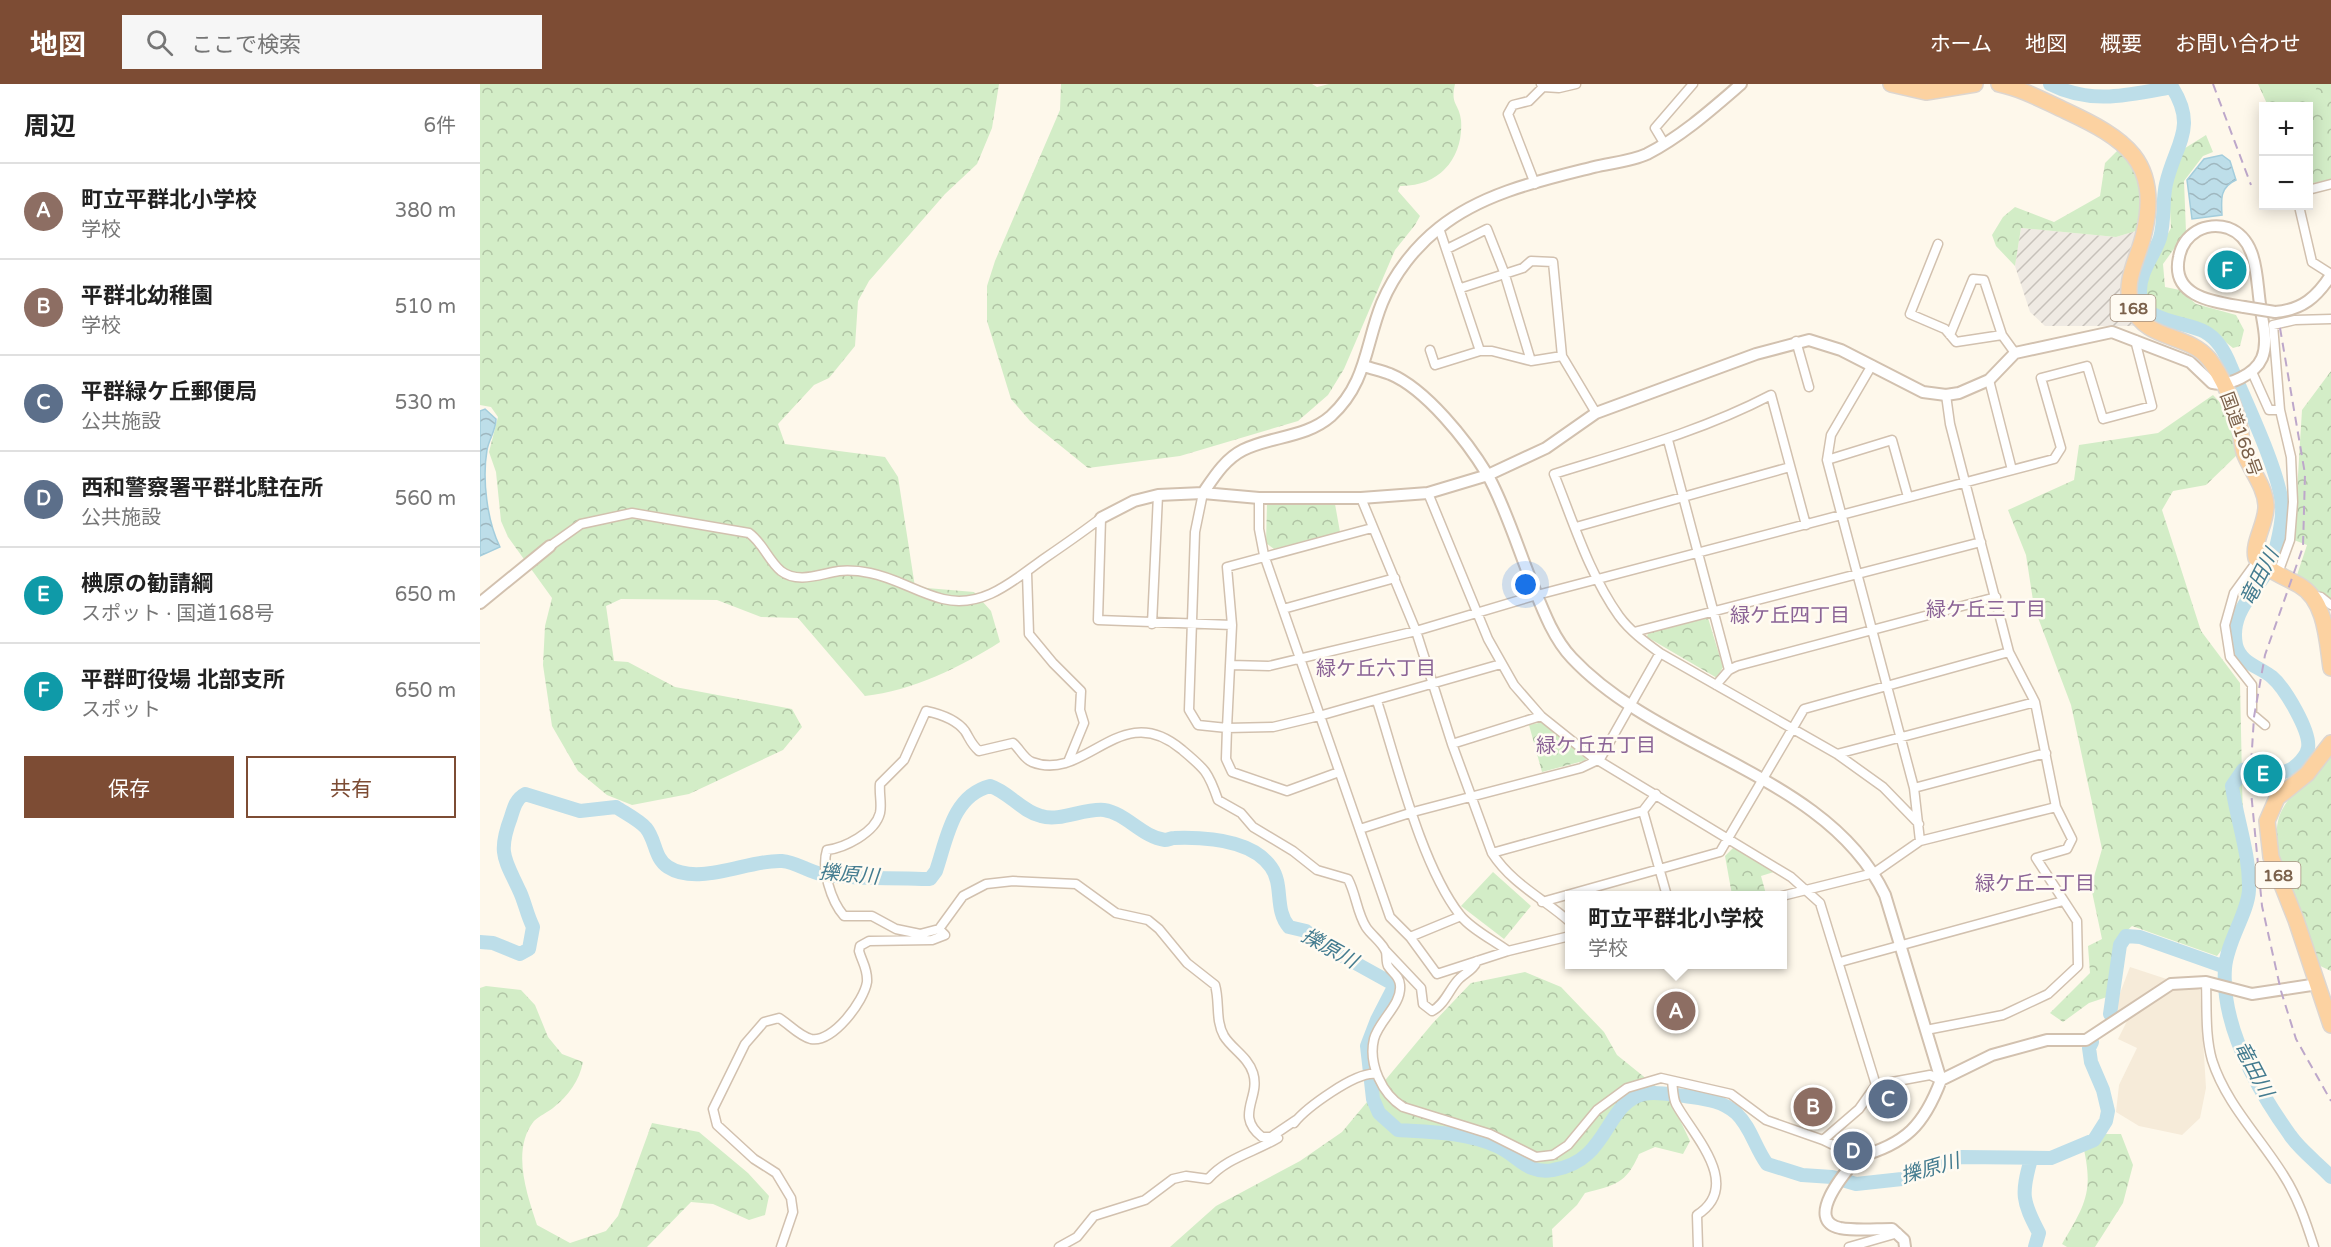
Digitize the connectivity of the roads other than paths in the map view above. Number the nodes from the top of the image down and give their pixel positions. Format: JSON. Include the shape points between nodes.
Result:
{"nodes":[{"id":1,"x":1576,"y":84,"type":"edge"},
{"id":2,"x":1693,"y":84,"type":"edge"},
{"id":3,"x":1741,"y":84,"type":"edge"},
{"id":4,"x":1891,"y":84,"type":"edge"},
{"id":5,"x":1975,"y":84,"type":"edge"},
{"id":6,"x":1999,"y":84,"type":"edge"},
{"id":7,"x":1542,"y":85,"type":"edge"},
{"id":8,"x":1664,"y":143,"type":"junction"},
{"id":9,"x":1535,"y":184,"type":"junction"},
{"id":10,"x":2331,"y":184,"type":"edge"},
{"id":11,"x":2313,"y":189,"type":"edge"},
{"id":12,"x":2300,"y":210,"type":"edge"},
{"id":13,"x":1438,"y":228,"type":"junction"},
{"id":14,"x":1938,"y":244,"type":"dead end"},
{"id":15,"x":1447,"y":249,"type":"junction"},
{"id":16,"x":1504,"y":272,"type":"junction"},
{"id":17,"x":2331,"y":275,"type":"edge"},
{"id":18,"x":1461,"y":288,"type":"junction"},
{"id":19,"x":2331,"y":319,"type":"edge"},
{"id":20,"x":1950,"y":334,"type":"junction"},
{"id":21,"x":2002,"y":335,"type":"junction"},
{"id":22,"x":2134,"y":340,"type":"junction"},
{"id":23,"x":1796,"y":341,"type":"junction"},
{"id":24,"x":1430,"y":350,"type":"dead end"},
{"id":25,"x":1480,"y":351,"type":"junction"},
{"id":26,"x":2015,"y":353,"type":"junction"},
{"id":27,"x":1562,"y":356,"type":"junction"},
{"id":28,"x":1530,"y":361,"type":"junction"},
{"id":29,"x":1872,"y":365,"type":"junction"},
{"id":30,"x":1364,"y":366,"type":"junction"},
{"id":31,"x":2249,"y":374,"type":"junction"},
{"id":32,"x":1989,"y":380,"type":"junction"},
{"id":33,"x":2226,"y":382,"type":"junction"},
{"id":34,"x":1809,"y":387,"type":"dead end"},
{"id":35,"x":1946,"y":395,"type":"junction"},
{"id":36,"x":2280,"y":410,"type":"junction"},
{"id":37,"x":1596,"y":413,"type":"junction"},
{"id":38,"x":1668,"y":440,"type":"junction"},
{"id":39,"x":1827,"y":460,"type":"junction"},
{"id":40,"x":1790,"y":467,"type":"junction"},
{"id":41,"x":2012,"y":470,"type":"junction"},
{"id":42,"x":1488,"y":475,"type":"junction"},
{"id":43,"x":1966,"y":481,"type":"junction"},
{"id":44,"x":1203,"y":493,"type":"junction"},
{"id":45,"x":1428,"y":493,"type":"junction"},
{"id":46,"x":1158,"y":495,"type":"junction"},
{"id":47,"x":1684,"y":496,"type":"junction"},
{"id":48,"x":1908,"y":497,"type":"junction"},
{"id":49,"x":1259,"y":498,"type":"junction"},
{"id":50,"x":1361,"y":498,"type":"junction"},
{"id":51,"x":1841,"y":515,"type":"junction"},
{"id":52,"x":1101,"y":518,"type":"junction"},
{"id":53,"x":1806,"y":525,"type":"junction"},
{"id":54,"x":1576,"y":527,"type":"junction"},
{"id":55,"x":1372,"y":528,"type":"junction"},
{"id":56,"x":1981,"y":542,"type":"junction"},
{"id":57,"x":550,"y":546,"type":"joint"},
{"id":58,"x":1698,"y":554,"type":"junction"},
{"id":59,"x":1264,"y":555,"type":"junction"},
{"id":60,"x":2267,"y":566,"type":"junction"},
{"id":61,"x":1027,"y":573,"type":"junction"},
{"id":62,"x":1856,"y":573,"type":"junction"},
{"id":63,"x":1395,"y":578,"type":"junction"},
{"id":64,"x":1598,"y":581,"type":"junction"},
{"id":65,"x":1537,"y":595,"type":"junction"},
{"id":66,"x":2312,"y":596,"type":"junction"},
{"id":67,"x":1996,"y":597,"type":"junction"},
{"id":68,"x":480,"y":603,"type":"edge"},
{"id":69,"x":2331,"y":605,"type":"edge"},
{"id":70,"x":1283,"y":609,"type":"junction"},
{"id":71,"x":1712,"y":611,"type":"junction"},
{"id":72,"x":1477,"y":613,"type":"junction"},
{"id":73,"x":1152,"y":624,"type":"junction"},
{"id":74,"x":1194,"y":624,"type":"junction"},
{"id":75,"x":1232,"y":625,"type":"junction"},
{"id":76,"x":1416,"y":631,"type":"junction"},
{"id":77,"x":1872,"y":631,"type":"junction"},
{"id":78,"x":1634,"y":633,"type":"junction"},
{"id":79,"x":2009,"y":652,"type":"junction"},
{"id":80,"x":1660,"y":653,"type":"junction"},
{"id":81,"x":1302,"y":659,"type":"junction"},
{"id":82,"x":1501,"y":664,"type":"junction"},
{"id":83,"x":1230,"y":665,"type":"junction"},
{"id":84,"x":2331,"y":668,"type":"edge"},
{"id":85,"x":1729,"y":670,"type":"junction"},
{"id":86,"x":1716,"y":685,"type":"junction"},
{"id":87,"x":1432,"y":686,"type":"junction"},
{"id":88,"x":1886,"y":686,"type":"junction"},
{"id":89,"x":1377,"y":701,"type":"junction"},
{"id":90,"x":2035,"y":702,"type":"junction"},
{"id":91,"x":1630,"y":706,"type":"junction"},
{"id":92,"x":1319,"y":716,"type":"junction"},
{"id":93,"x":1541,"y":716,"type":"junction"},
{"id":94,"x":2265,"y":725,"type":"dead end"},
{"id":95,"x":1227,"y":728,"type":"junction"},
{"id":96,"x":1794,"y":728,"type":"junction"},
{"id":97,"x":1900,"y":737,"type":"junction"},
{"id":98,"x":2331,"y":743,"type":"edge"},
{"id":99,"x":1452,"y":744,"type":"junction"},
{"id":100,"x":2046,"y":753,"type":"junction"},
{"id":101,"x":1837,"y":754,"type":"junction"},
{"id":102,"x":1600,"y":759,"type":"junction"},
{"id":103,"x":1068,"y":762,"type":"junction"},
{"id":104,"x":1339,"y":772,"type":"junction"},
{"id":105,"x":1761,"y":781,"type":"junction"},
{"id":106,"x":1914,"y":788,"type":"junction"},
{"id":107,"x":1656,"y":794,"type":"junction"},
{"id":108,"x":1472,"y":797,"type":"junction"},
{"id":109,"x":2056,"y":807,"type":"junction"},
{"id":110,"x":1413,"y":812,"type":"junction"},
{"id":111,"x":1643,"y":812,"type":"junction"},
{"id":112,"x":1919,"y":824,"type":"junction"},
{"id":113,"x":1360,"y":829,"type":"junction"},
{"id":114,"x":1728,"y":837,"type":"junction"},
{"id":115,"x":1920,"y":841,"type":"junction"},
{"id":116,"x":1492,"y":853,"type":"junction"},
{"id":117,"x":1660,"y":867,"type":"junction"},
{"id":118,"x":1874,"y":873,"type":"junction"},
{"id":119,"x":1579,"y":891,"type":"edge"},
{"id":120,"x":1666,"y":891,"type":"edge"},
{"id":121,"x":1804,"y":891,"type":"junction"},
{"id":122,"x":1565,"y":895,"type":"edge"},
{"id":123,"x":1787,"y":895,"type":"edge"},
{"id":124,"x":2063,"y":901,"type":"junction"},
{"id":125,"x":1542,"y":902,"type":"junction"},
{"id":126,"x":1461,"y":916,"type":"junction"},
{"id":127,"x":1565,"y":919,"type":"edge"},
{"id":128,"x":939,"y":929,"type":"junction"},
{"id":129,"x":1410,"y":937,"type":"junction"},
{"id":130,"x":1565,"y":937,"type":"edge"},
{"id":131,"x":1902,"y":944,"type":"junction"},
{"id":132,"x":1386,"y":951,"type":"junction"},
{"id":133,"x":1508,"y":951,"type":"junction"},
{"id":134,"x":1478,"y":961,"type":"junction"},
{"id":135,"x":1840,"y":962,"type":"junction"},
{"id":136,"x":2211,"y":983,"type":"junction"},
{"id":137,"x":2318,"y":984,"type":"junction"},
{"id":138,"x":2331,"y":1025,"type":"edge"},
{"id":139,"x":1926,"y":1030,"type":"junction"},
{"id":140,"x":1371,"y":1074,"type":"junction"},
{"id":141,"x":1941,"y":1080,"type":"junction"},
{"id":142,"x":1672,"y":1085,"type":"junction"},
{"id":143,"x":1876,"y":1085,"type":"junction"},
{"id":144,"x":1296,"y":1120,"type":"junction"},
{"id":145,"x":1823,"y":1140,"type":"junction"},
{"id":146,"x":1858,"y":1156,"type":"junction"},
{"id":147,"x":1898,"y":1233,"type":"junction"},
{"id":148,"x":781,"y":1247,"type":"edge"},
{"id":149,"x":1059,"y":1247,"type":"edge"},
{"id":150,"x":1698,"y":1247,"type":"edge"},
{"id":151,"x":1849,"y":1247,"type":"edge"},
{"id":152,"x":1905,"y":1247,"type":"edge"},
{"id":153,"x":2314,"y":1247,"type":"edge"}],
"edges":[{"from":1,"to":7,"type":"street","via":[[1559,88]]},
{"from":2,"to":8,"type":"street","via":[[1655,129]]},
{"from":3,"to":8,"type":"street","via":[[1694,124]]},
{"from":4,"to":5,"type":"highway","via":[[1926,92]]},
{"from":6,"to":33,"type":"highway","name":"国道168号","number":"168","via":[[2024,91],[2100,127],[2133,153],[2145,176],[2148,194],[2144,234],[2128,288],[2132,306],[2152,330],[2200,350]]},
{"from":7,"to":9,"type":"street","via":[[1529,101],[1513,105],[1508,114]]},
{"from":8,"to":9,"type":"street","via":[[1645,155]]},
{"from":9,"to":13,"type":"street","via":[[1467,209]]},
{"from":10,"to":11,"type":"street"},
{"from":12,"to":17,"type":"street","via":[[2312,262]]},
{"from":13,"to":15,"type":"street"},
{"from":13,"to":30,"type":"street","via":[[1413,253],[1390,286]]},
{"from":14,"to":20,"type":"street","via":[[1910,314],[1945,328]]},
{"from":15,"to":16,"type":"street","via":[[1487,229]]},
{"from":15,"to":18,"type":"street"},
{"from":16,"to":18,"type":"street"},
{"from":16,"to":27,"type":"street","via":[[1523,268],[1531,261],[1553,262]]},
{"from":16,"to":28,"type":"street"},
{"from":17,"to":31,"type":"street","bridge":true,"via":[[2307,303],[2290,310],[2275,312],[2244,308],[2205,300],[2185,286],[2179,272],[2183,244],[2205,228],[2223,227],[2240,235],[2251,250],[2265,344],[2261,360]]},
{"from":18,"to":25,"type":"street"},
{"from":19,"to":36,"type":"street","via":[[2273,325]]},
{"from":20,"to":21,"type":"street","via":[[1956,342]]},
{"from":20,"to":21,"type":"street","via":[[1972,279],[1984,280]]},
{"from":21,"to":26,"type":"street"},
{"from":22,"to":26,"type":"street","via":[[2112,332],[2100,333]]},
{"from":22,"to":33,"type":"street","via":[[2190,362],[2212,383]]},
{"from":22,"to":41,"type":"street","via":[[2152,406],[2103,419],[2087,366],[2041,378],[2061,448],[2054,459]]},
{"from":23,"to":29,"type":"street","via":[[1809,340],[1841,350]]},
{"from":23,"to":34,"type":"street"},
{"from":23,"to":37,"type":"street"},
{"from":24,"to":25,"type":"street","via":[[1435,365]]},
{"from":25,"to":28,"type":"street"},
{"from":26,"to":32,"type":"street"},
{"from":27,"to":28,"type":"street"},
{"from":27,"to":37,"type":"street"},
{"from":29,"to":35,"type":"street","via":[[1923,392]]},
{"from":29,"to":39,"type":"street","via":[[1831,435]]},
{"from":30,"to":42,"type":"street","via":[[1413,387],[1448,422]]},
{"from":30,"to":44,"type":"street","via":[[1356,387],[1322,422],[1242,450],[1223,466]]},
{"from":31,"to":33,"type":"street"},
{"from":31,"to":36,"type":"street","via":[[2269,410]]},
{"from":32,"to":35,"type":"street"},
{"from":32,"to":41,"type":"street"},
{"from":33,"to":60,"type":"highway","name":"国道168号","number":"168","via":[[2243,449],[2264,497],[2265,523],[2255,553]]},
{"from":35,"to":43,"type":"street"},
{"from":36,"to":60,"type":"street","via":[[2291,457],[2294,502],[2290,540]]},
{"from":37,"to":42,"type":"street","via":[[1546,448]]},
{"from":38,"to":40,"type":"street","via":[[1728,418],[1771,395]]},
{"from":38,"to":47,"type":"street"},
{"from":38,"to":54,"type":"street","via":[[1554,474]]},
{"from":39,"to":48,"type":"street","via":[[1892,440]]},
{"from":39,"to":51,"type":"street"},
{"from":40,"to":47,"type":"street"},
{"from":40,"to":53,"type":"street"},
{"from":41,"to":43,"type":"street"},
{"from":42,"to":45,"type":"street"},
{"from":42,"to":65,"type":"street"},
{"from":43,"to":48,"type":"street"},
{"from":43,"to":56,"type":"street"},
{"from":44,"to":46,"type":"street"},
{"from":44,"to":49,"type":"street"},
{"from":44,"to":74,"type":"street","via":[[1195,532]]},
{"from":45,"to":50,"type":"street"},
{"from":45,"to":72,"type":"street"},
{"from":46,"to":52,"type":"street","via":[[1134,501]]},
{"from":46,"to":73,"type":"street"},
{"from":47,"to":54,"type":"street"},
{"from":47,"to":58,"type":"street"},
{"from":48,"to":51,"type":"street"},
{"from":49,"to":50,"type":"street"},
{"from":49,"to":59,"type":"street"},
{"from":50,"to":55,"type":"street"},
{"from":51,"to":53,"type":"street"},
{"from":51,"to":62,"type":"street"},
{"from":52,"to":61,"type":"street"},
{"from":52,"to":73,"type":"street","via":[[1098,620]]},
{"from":53,"to":58,"type":"street"},
{"from":54,"to":64,"type":"street"},
{"from":55,"to":59,"type":"street"},
{"from":55,"to":63,"type":"street"},
{"from":56,"to":62,"type":"street"},
{"from":56,"to":67,"type":"street"},
{"from":57,"to":61,"type":"street","via":[[581,524],[642,513],[749,533],[782,572],[798,578],[867,572],[955,601],[985,596]]},
{"from":57,"to":68,"type":"street"},
{"from":58,"to":64,"type":"street"},
{"from":58,"to":71,"type":"street"},
{"from":59,"to":70,"type":"street"},
{"from":59,"to":75,"type":"street","via":[[1227,567]]},
{"from":60,"to":66,"type":"highway"},
{"from":60,"to":94,"type":"street","via":[[2234,593],[2225,625],[2230,657],[2252,685],[2252,714]]},
{"from":61,"to":103,"type":"street","via":[[1029,634],[1081,690],[1084,723]]},
{"from":62,"to":71,"type":"street"},
{"from":62,"to":77,"type":"street"},
{"from":63,"to":70,"type":"street"},
{"from":63,"to":76,"type":"street"},
{"from":64,"to":65,"type":"street"},
{"from":64,"to":78,"type":"street"},
{"from":65,"to":72,"type":"street"},
{"from":65,"to":91,"type":"street","via":[[1571,657]]},
{"from":66,"to":69,"type":"street"},
{"from":66,"to":84,"type":"highway","via":[[2320,609]]},
{"from":67,"to":77,"type":"street"},
{"from":67,"to":79,"type":"street"},
{"from":70,"to":81,"type":"street"},
{"from":71,"to":78,"type":"street"},
{"from":71,"to":85,"type":"street"},
{"from":72,"to":76,"type":"street"},
{"from":72,"to":82,"type":"street"},
{"from":73,"to":74,"type":"street"},
{"from":74,"to":75,"type":"street"},
{"from":74,"to":95,"type":"street","via":[[1189,710],[1197,725]]},
{"from":75,"to":83,"type":"street"},
{"from":76,"to":81,"type":"street"},
{"from":76,"to":87,"type":"street"},
{"from":77,"to":85,"type":"street"},
{"from":77,"to":88,"type":"street"},
{"from":78,"to":80,"type":"street"},
{"from":79,"to":88,"type":"street"},
{"from":79,"to":90,"type":"street"},
{"from":80,"to":86,"type":"street"},
{"from":80,"to":91,"type":"street"},
{"from":81,"to":83,"type":"street","via":[[1269,666]]},
{"from":81,"to":92,"type":"street"},
{"from":82,"to":87,"type":"street"},
{"from":82,"to":93,"type":"street"},
{"from":83,"to":95,"type":"street"},
{"from":85,"to":86,"type":"street"},
{"from":86,"to":96,"type":"street"},
{"from":87,"to":89,"type":"street"},
{"from":87,"to":99,"type":"street"},
{"from":88,"to":96,"type":"street","via":[[1804,709]]},
{"from":88,"to":97,"type":"street"},
{"from":89,"to":92,"type":"street"},
{"from":89,"to":110,"type":"street"},
{"from":90,"to":97,"type":"street"},
{"from":90,"to":100,"type":"street"},
{"from":91,"to":102,"type":"street"},
{"from":91,"to":105,"type":"street"},
{"from":92,"to":95,"type":"street","via":[[1273,727]]},
{"from":92,"to":104,"type":"street"},
{"from":93,"to":99,"type":"street"},
{"from":93,"to":102,"type":"street","via":[[1575,745]]},
{"from":95,"to":104,"type":"street","via":[[1226,759],[1232,772],[1255,782],[1287,791]]},
{"from":96,"to":101,"type":"street"},
{"from":96,"to":105,"type":"street"},
{"from":97,"to":101,"type":"street"},
{"from":97,"to":106,"type":"street"},
{"from":98,"to":137,"type":"highway","number":"168","via":[[2307,774],[2277,798],[2267,822],[2271,857]]},
{"from":99,"to":108,"type":"street"},
{"from":100,"to":106,"type":"street"},
{"from":100,"to":109,"type":"street"},
{"from":101,"to":112,"type":"street","via":[[1883,787]]},
{"from":102,"to":107,"type":"street"},
{"from":102,"to":108,"type":"street","via":[[1581,768]]},
{"from":103,"to":128,"type":"street","via":[[1033,763],[1014,743],[979,750],[971,744],[964,729],[945,715],[926,711],[904,760],[880,784],[880,813],[876,821],[843,848],[826,850],[824,861],[829,885],[844,916],[872,916],[896,929],[920,934]]},
{"from":103,"to":132,"type":"street","via":[[1123,735],[1146,733],[1170,740],[1208,771],[1218,800],[1317,870],[1348,879],[1364,925]]},
{"from":104,"to":113,"type":"street"},
{"from":105,"to":114,"type":"street"},
{"from":105,"to":118,"type":"street","via":[[1840,832]]},
{"from":106,"to":112,"type":"street"},
{"from":107,"to":111,"type":"street"},
{"from":107,"to":114,"type":"street"},
{"from":108,"to":110,"type":"street"},
{"from":108,"to":116,"type":"street"},
{"from":109,"to":115,"type":"street"},
{"from":109,"to":124,"type":"street","via":[[2072,839],[2067,849],[2036,858]]},
{"from":110,"to":113,"type":"street"},
{"from":110,"to":126,"type":"street","via":[[1440,884]]},
{"from":111,"to":116,"type":"street"},
{"from":111,"to":117,"type":"street"},
{"from":112,"to":115,"type":"street"},
{"from":113,"to":129,"type":"street","via":[[1390,918]]},
{"from":114,"to":117,"type":"street","via":[[1720,852]]},
{"from":114,"to":121,"type":"street","via":[[1791,877]]},
{"from":115,"to":118,"type":"street"},
{"from":116,"to":125,"type":"street","via":[[1516,883]]},
{"from":117,"to":119,"type":"street"},
{"from":117,"to":120,"type":"street"},
{"from":118,"to":121,"type":"street"},
{"from":118,"to":131,"type":"street"},
{"from":121,"to":123,"type":"street"},
{"from":121,"to":135,"type":"street","via":[[1820,903]]},
{"from":122,"to":125,"type":"street"},
{"from":124,"to":131,"type":"street"},
{"from":124,"to":139,"type":"street","via":[[2077,921],[2078,966],[2048,994],[2003,1015]]},
{"from":125,"to":127,"type":"street"},
{"from":126,"to":129,"type":"street"},
{"from":126,"to":133,"type":"street"},
{"from":128,"to":144,"type":"street","via":[[971,890],[1014,881],[1076,884],[1116,913],[1148,920],[1187,963],[1215,985],[1221,1028],[1253,1072],[1255,1084],[1248,1110],[1253,1130],[1262,1137],[1271,1137]]},
{"from":128,"to":148,"type":"street","via":[[945,935],[932,940],[863,944],[859,951],[867,970],[866,984],[856,1007],[840,1025],[813,1039],[779,1018],[770,1019],[745,1044],[730,1069],[713,1109],[715,1121],[754,1159],[776,1173],[792,1198],[793,1212]]},
{"from":129,"to":134,"type":"street","via":[[1437,974]]},
{"from":130,"to":133,"type":"street"},
{"from":131,"to":135,"type":"street"},
{"from":131,"to":139,"type":"street"},
{"from":132,"to":134,"type":"street","via":[[1421,988],[1424,1004],[1432,1011]]},
{"from":132,"to":140,"type":"street","via":[[1387,964],[1398,976],[1401,989],[1374,1038]]},
{"from":133,"to":134,"type":"street"},
{"from":135,"to":143,"type":"street"},
{"from":136,"to":137,"type":"street","via":[[2252,994]]},
{"from":136,"to":141,"type":"street","via":[[2171,984],[2086,1040],[2047,1040],[1992,1055]]},
{"from":136,"to":153,"type":"street","via":[[2211,1050],[2225,1092],[2285,1177],[2303,1212]]},
{"from":137,"to":138,"type":"highway","number":"168"},
{"from":139,"to":141,"type":"street"},
{"from":140,"to":142,"type":"street","via":[[1403,1107],[1490,1134],[1536,1157],[1553,1155],[1568,1145],[1597,1110],[1627,1088],[1661,1078]]},
{"from":140,"to":144,"type":"street","via":[[1348,1082]]},
{"from":141,"to":143,"type":"street","via":[[1930,1076]]},
{"from":141,"to":146,"type":"street","via":[[1930,1107],[1913,1131],[1870,1154]]},
{"from":142,"to":145,"type":"street","via":[[1731,1094],[1766,1120]]},
{"from":142,"to":150,"type":"street","via":[[1674,1100],[1699,1136],[1713,1167],[1716,1188],[1707,1209],[1697,1215]]},
{"from":143,"to":145,"type":"street","via":[[1859,1109]]},
{"from":144,"to":149,"type":"street","via":[[1289,1131],[1257,1151],[1221,1166],[1208,1179],[1173,1179],[1145,1200],[1094,1216],[1077,1237]]},
{"from":145,"to":146,"type":"street"},
{"from":146,"to":147,"type":"street","via":[[1827,1201],[1825,1215],[1838,1228],[1892,1229]]},
{"from":147,"to":151,"type":"street"},
{"from":147,"to":152,"type":"street"}]}
